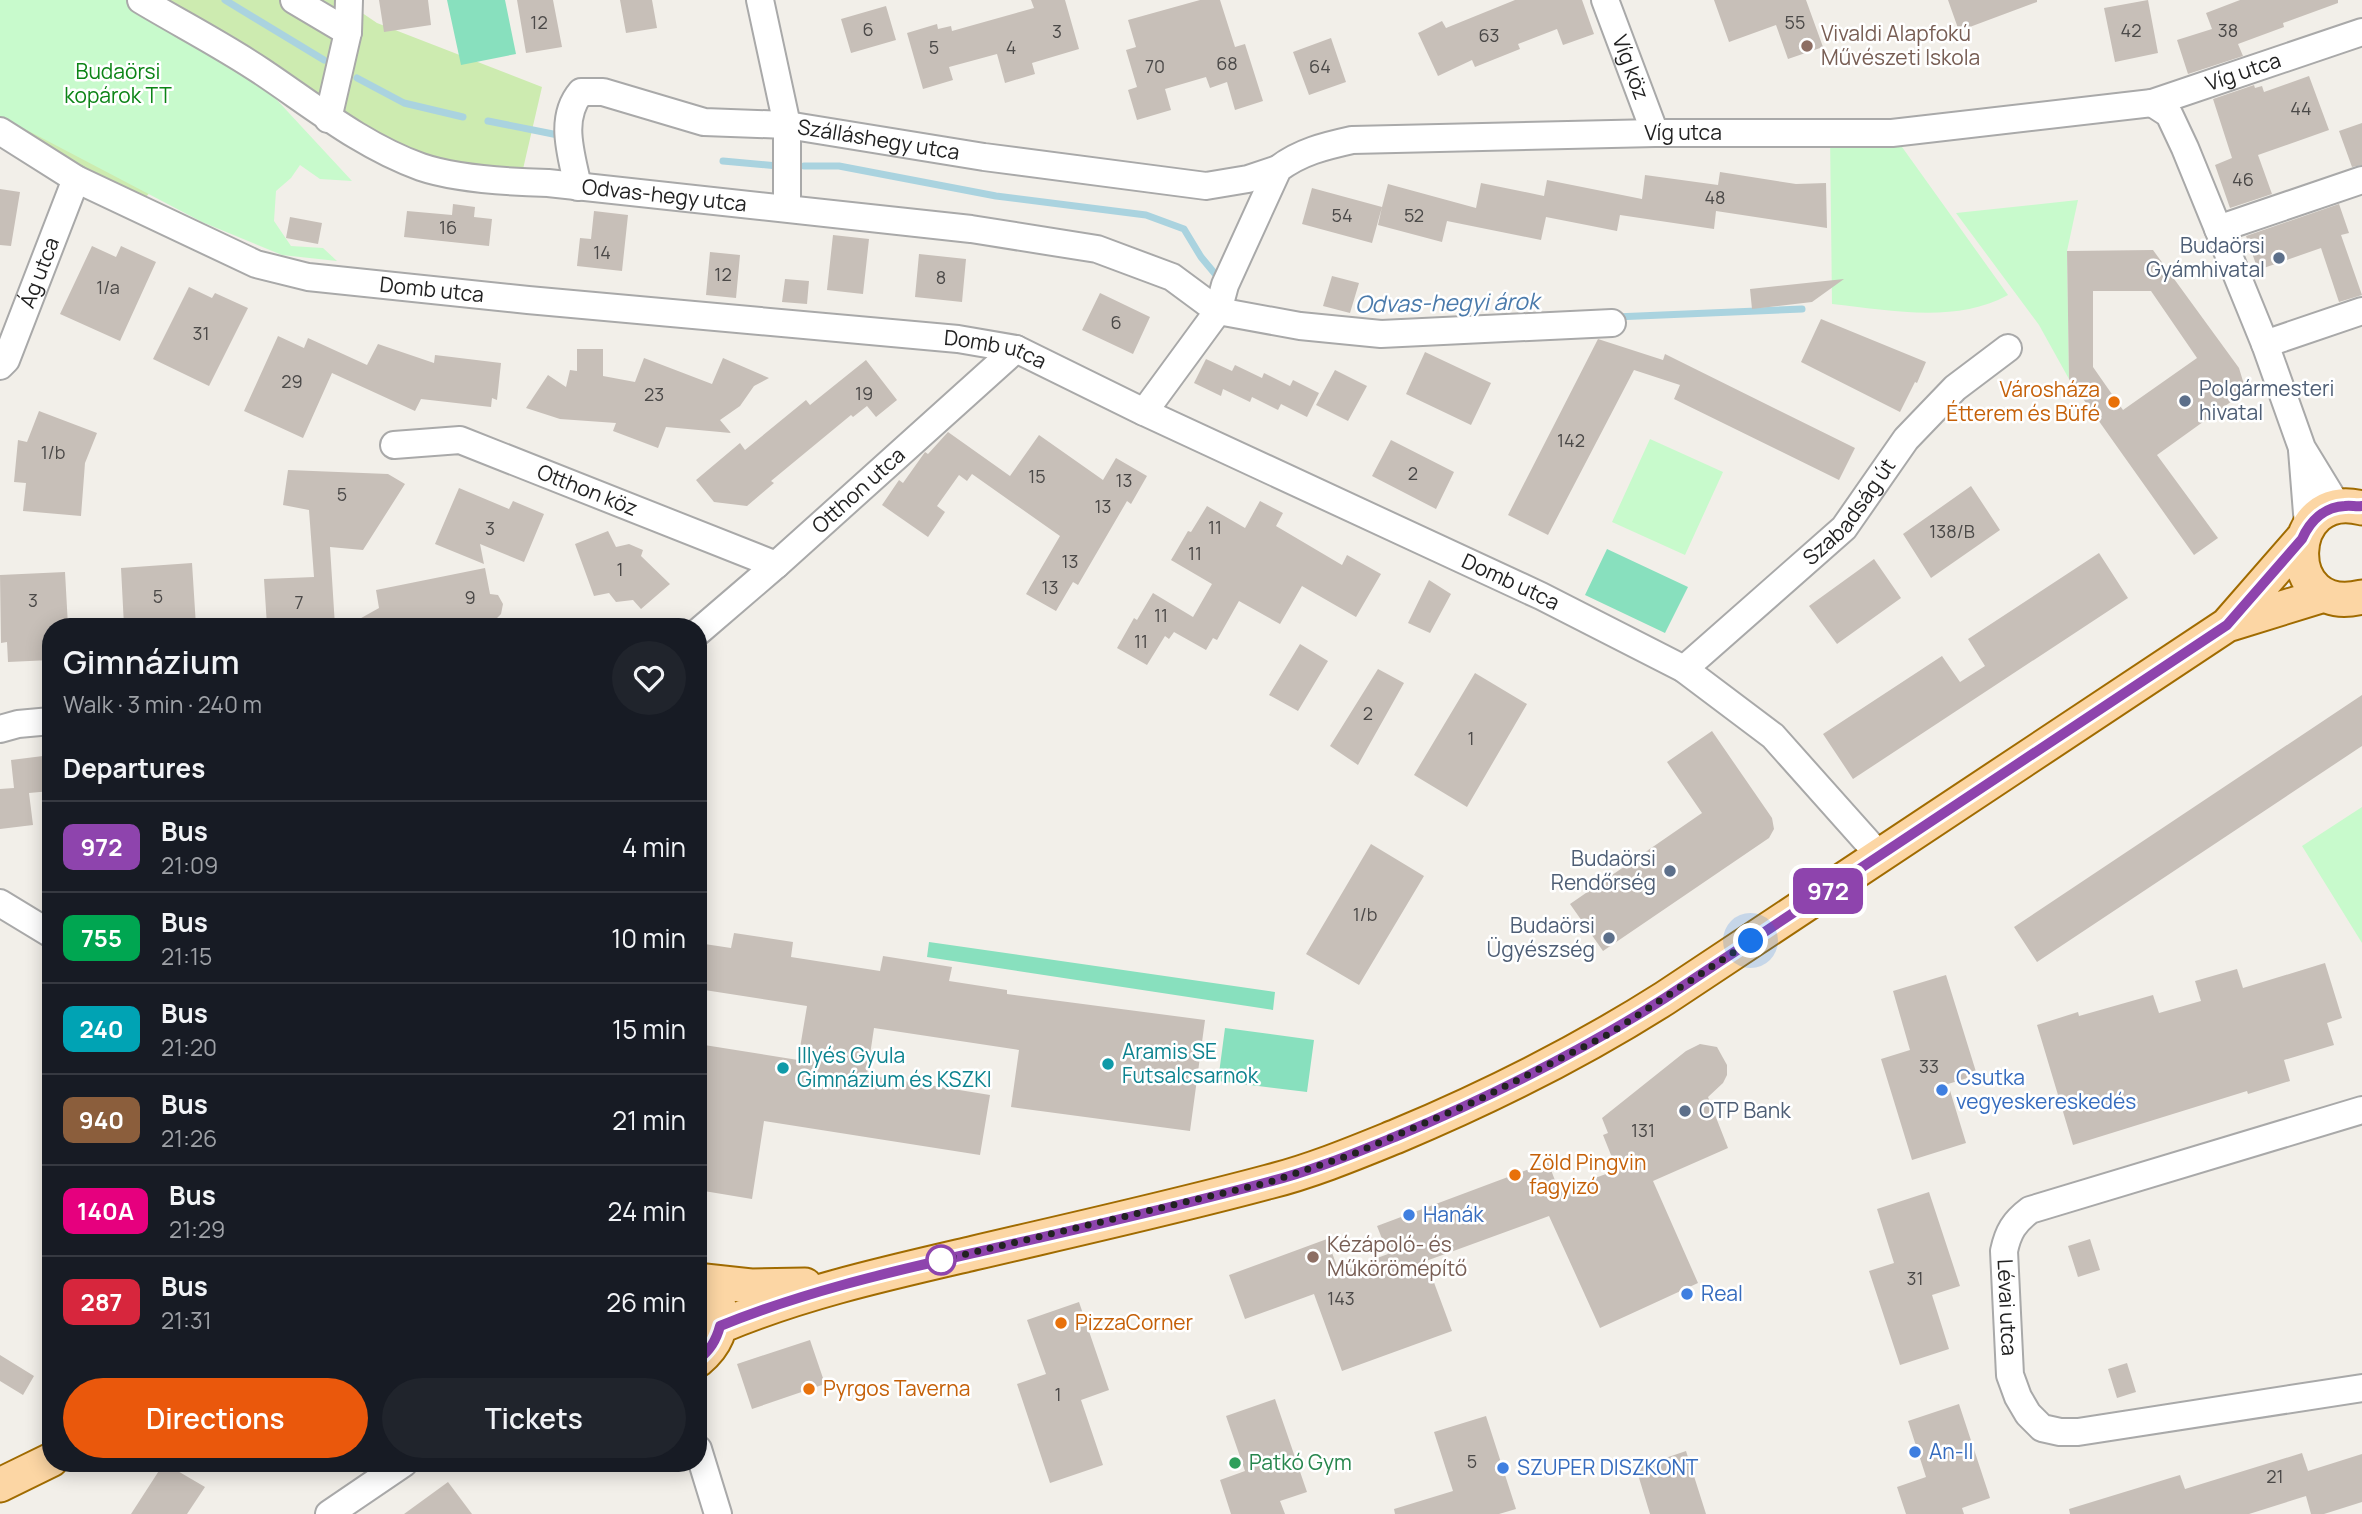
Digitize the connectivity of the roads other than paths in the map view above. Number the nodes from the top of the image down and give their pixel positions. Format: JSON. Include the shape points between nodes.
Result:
{"nodes":[{"id":1,"x":141,"y":0,"type":"edge"},
{"id":2,"x":294,"y":0,"type":"edge"},
{"id":3,"x":349,"y":0,"type":"edge"},
{"id":4,"x":760,"y":0,"type":"edge"},
{"id":5,"x":1605,"y":0,"type":"edge"},
{"id":6,"x":348,"y":32,"type":"junction"},
{"id":7,"x":2362,"y":32,"type":"edge"},
{"id":8,"x":2152,"y":103,"type":"junction"},
{"id":9,"x":328,"y":119,"type":"junction"},
{"id":10,"x":788,"y":125,"type":"junction"},
{"id":11,"x":0,"y":131,"type":"edge"},
{"id":12,"x":1655,"y":134,"type":"junction"},
{"id":13,"x":1278,"y":169,"type":"junction"},
{"id":14,"x":76,"y":179,"type":"junction"},
{"id":15,"x":2362,"y":180,"type":"edge"},
{"id":16,"x":578,"y":187,"type":"junction"},
{"id":17,"x":787,"y":208,"type":"junction"},
{"id":18,"x":2218,"y":229,"type":"junction"},
{"id":19,"x":1218,"y":311,"type":"junction"},
{"id":20,"x":2362,"y":312,"type":"edge"},
{"id":21,"x":1612,"y":323,"type":"dead end"},
{"id":22,"x":2265,"y":344,"type":"junction"},
{"id":23,"x":2008,"y":348,"type":"dead end"},
{"id":24,"x":1016,"y":349,"type":"junction"},
{"id":25,"x":0,"y":366,"type":"edge"},
{"id":26,"x":1144,"y":412,"type":"junction"},
{"id":27,"x":394,"y":445,"type":"dead end"},
{"id":28,"x":2302,"y":448,"type":"junction"},
{"id":29,"x":2355,"y":507,"type":"edge"},
{"id":30,"x":2305,"y":533,"type":"junction"},
{"id":31,"x":776,"y":565,"type":"junction"},
{"id":32,"x":2347,"y":601,"type":"edge"},
{"id":33,"x":707,"y":624,"type":"edge"},
{"id":34,"x":2227,"y":625,"type":"junction"},
{"id":35,"x":1684,"y":669,"type":"junction"},
{"id":36,"x":42,"y":722,"type":"edge"},
{"id":37,"x":0,"y":729,"type":"edge"},
{"id":38,"x":1880,"y":856,"type":"junction"},
{"id":39,"x":0,"y":903,"type":"edge"},
{"id":40,"x":42,"y":929,"type":"edge"},
{"id":41,"x":2362,"y":1110,"type":"edge"},
{"id":42,"x":707,"y":1279,"type":"edge"},
{"id":43,"x":707,"y":1284,"type":"edge"},
{"id":44,"x":843,"y":1284,"type":"junction"},
{"id":45,"x":720,"y":1326,"type":"junction"},
{"id":46,"x":707,"y":1353,"type":"edge"},
{"id":47,"x":2362,"y":1388,"type":"edge"},
{"id":48,"x":42,"y":1464,"type":"edge"},
{"id":49,"x":391,"y":1472,"type":"edge"},
{"id":50,"x":705,"y":1472,"type":"edge"},
{"id":51,"x":0,"y":1485,"type":"edge"},
{"id":52,"x":329,"y":1514,"type":"edge"},
{"id":53,"x":718,"y":1514,"type":"edge"}],
"edges":[{"from":1,"to":9,"type":"street","name":"Odvas-hegy utca","via":[[259,70]]},
{"from":2,"to":6,"type":"street"},
{"from":3,"to":6,"type":"street"},
{"from":4,"to":10,"type":"street"},
{"from":5,"to":12,"type":"street","name":"Víg köz"},
{"from":6,"to":9,"type":"street"},
{"from":7,"to":8,"type":"street","name":"Víg utca"},
{"from":8,"to":12,"type":"street","name":"Víg utca","via":[[1892,133]]},
{"from":8,"to":18,"type":"street","via":[[2169,114]]},
{"from":9,"to":16,"type":"street","name":"Odvas-hegy utca","via":[[423,168]]},
{"from":10,"to":13,"type":"street","name":"Szálláshegy utca","via":[[1206,186]]},
{"from":10,"to":16,"type":"street","name":"Szálláshegy utca","via":[[704,122],[603,93],[580,92],[571,103],[567,135]]},
{"from":10,"to":17,"type":"street"},
{"from":11,"to":14,"type":"street","name":"Domb utca"},
{"from":12,"to":13,"type":"street","name":"Víg utca","via":[[1352,141],[1319,147]]},
{"from":13,"to":19,"type":"street","via":[[1225,285]]},
{"from":14,"to":24,"type":"street","name":"Domb utca","via":[[256,264],[309,277],[958,339]]},
{"from":14,"to":25,"type":"street","name":"Ág utca"},
{"from":15,"to":18,"type":"street"},
{"from":16,"to":17,"type":"street","name":"Odvas-hegy utca"},
{"from":17,"to":19,"type":"street","name":"Odvas-hegy utca","via":[[1097,249],[1172,277]]},
{"from":18,"to":22,"type":"street"},
{"from":19,"to":21,"type":"street","via":[[1381,334]]},
{"from":19,"to":26,"type":"street"},
{"from":20,"to":22,"type":"street"},
{"from":22,"to":28,"type":"street"},
{"from":23,"to":35,"type":"street","name":"Szabadság út","via":[[1955,388],[1906,439],[1844,528]]},
{"from":24,"to":26,"type":"street","name":"Domb utca"},
{"from":24,"to":31,"type":"street","name":"Otthon utca"},
{"from":26,"to":35,"type":"street","name":"Domb utca","via":[[1541,596]]},
{"from":27,"to":31,"type":"street","name":"Otthon köz","via":[[460,440]]},
{"from":28,"to":29,"type":"street"},
{"from":28,"to":30,"type":"street"},
{"from":29,"to":30,"type":"main road","via":[[2316,518]]},
{"from":30,"to":32,"type":"main road","via":[[2304,572],[2315,588]]},
{"from":30,"to":34,"type":"main road"},
{"from":31,"to":33,"type":"street","name":"Otthon utca"},
{"from":32,"to":34,"type":"main road"},
{"from":34,"to":38,"type":"main road"},
{"from":35,"to":38,"type":"street","name":"Domb utca","via":[[1773,736]]},
{"from":36,"to":37,"type":"street"},
{"from":38,"to":44,"type":"main road","via":[[1609,1034],[1390,1139],[1270,1182]]},
{"from":39,"to":40,"type":"street"},
{"from":41,"to":47,"type":"street","name":"Lévai utca","via":[[2030,1210],[2016,1220],[2004,1251],[2010,1375],[2028,1414],[2042,1428],[2078,1432]]},
{"from":42,"to":44,"type":"main road","via":[[751,1286]]},
{"from":43,"to":45,"type":"main road","via":[[720,1310]]},
{"from":44,"to":45,"type":"main road"},
{"from":45,"to":46,"type":"main road"},
{"from":48,"to":51,"type":"main road"},
{"from":49,"to":52,"type":"street"},
{"from":50,"to":53,"type":"street"}]}
